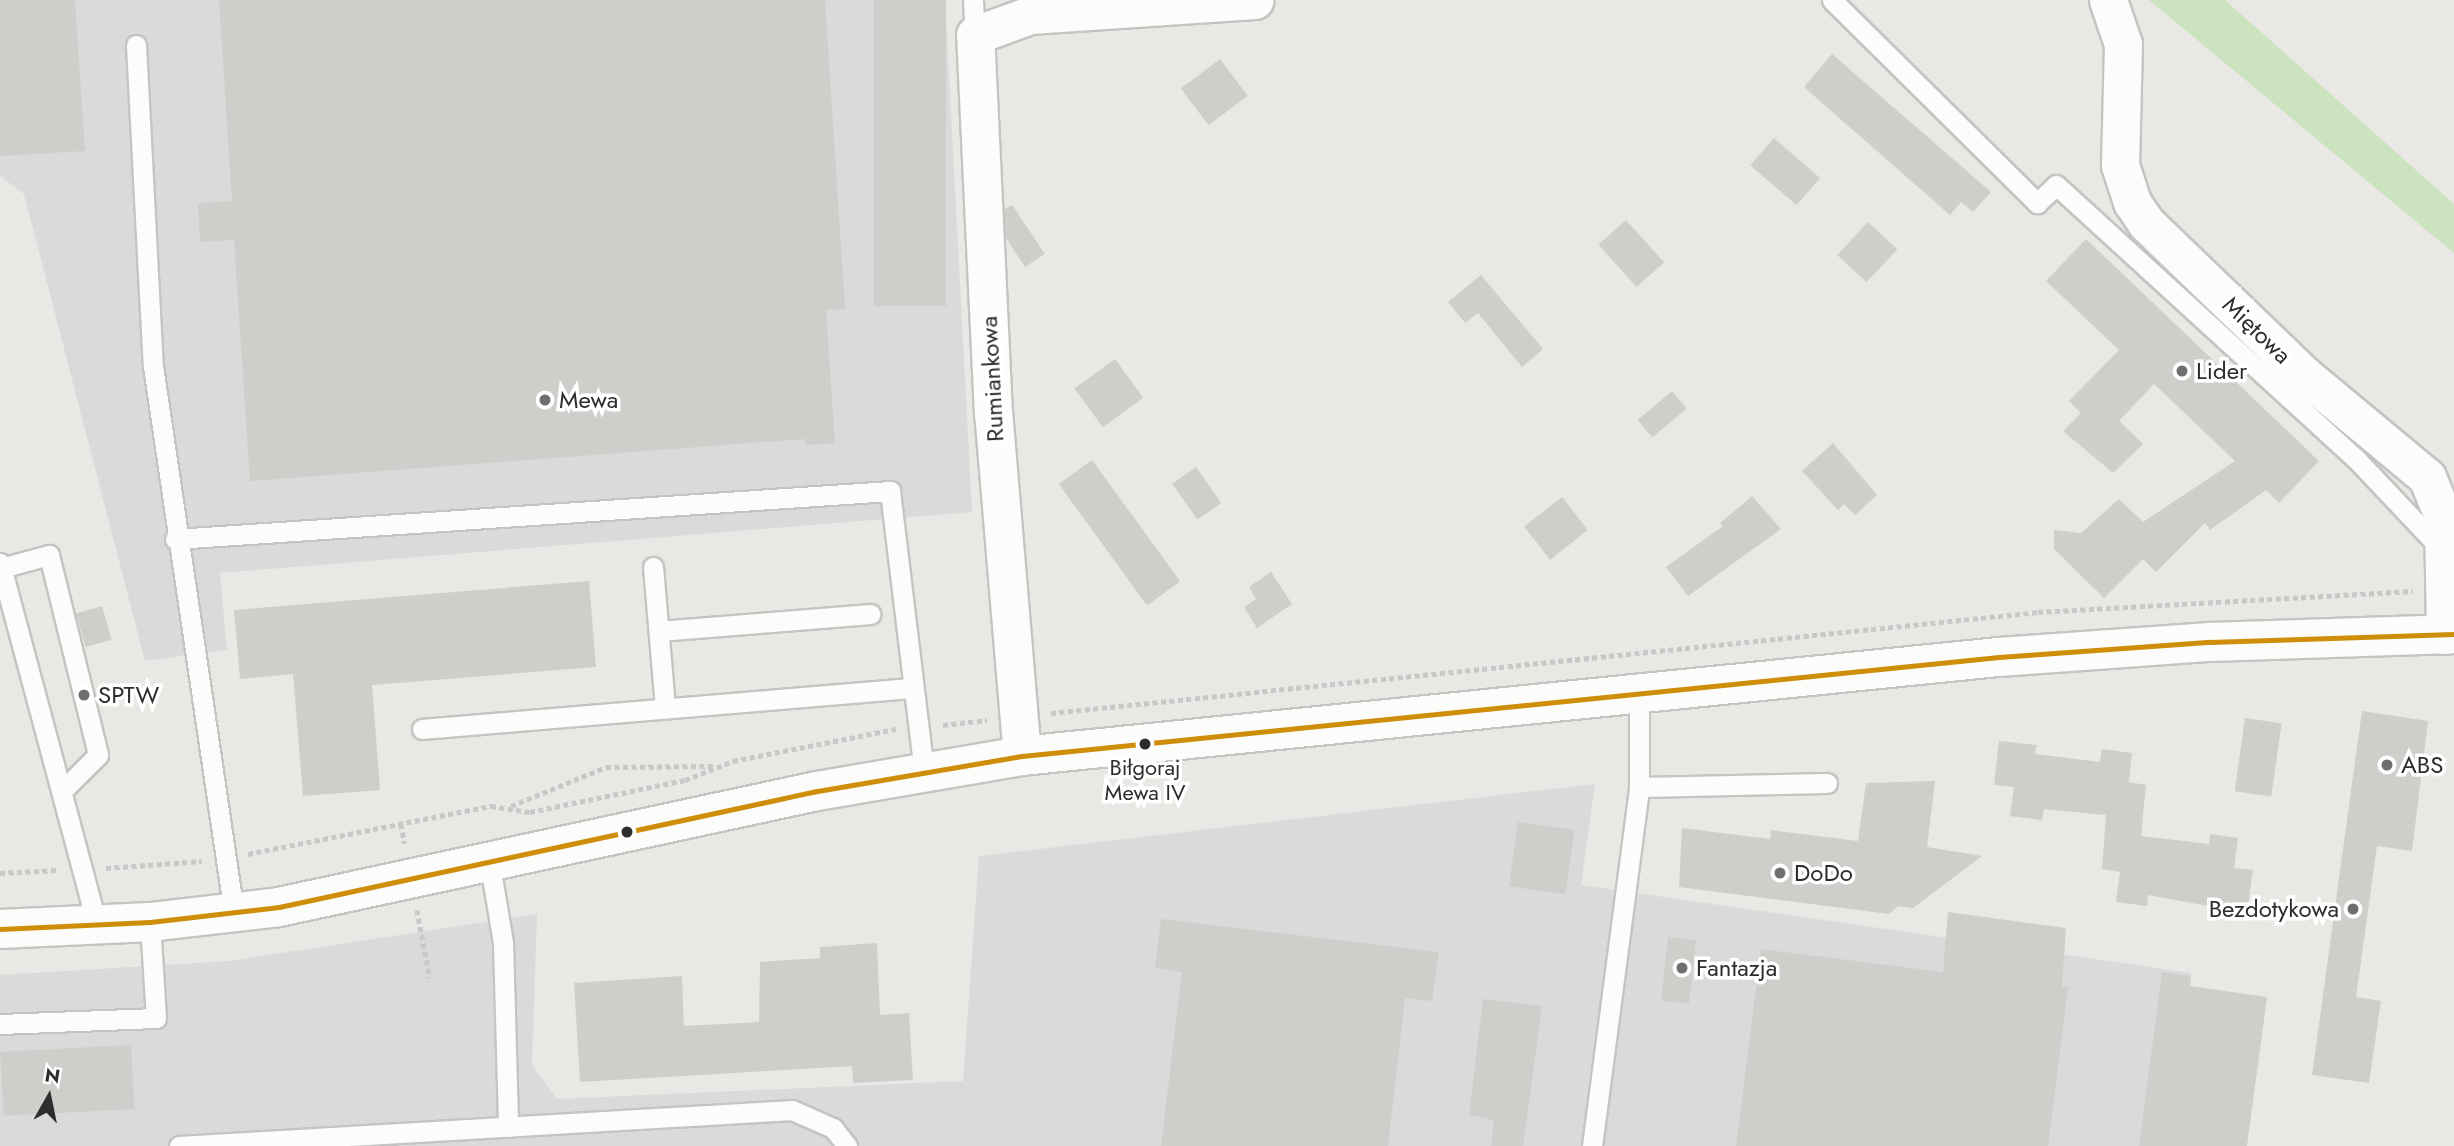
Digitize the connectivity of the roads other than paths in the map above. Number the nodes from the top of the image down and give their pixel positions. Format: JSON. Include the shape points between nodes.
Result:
{"nodes":[{"id":1,"x":1255,"y":0,"type":"edge"},
{"id":2,"x":1832,"y":0,"type":"edge"},
{"id":3,"x":2108,"y":0,"type":"edge"},
{"id":4,"x":974,"y":18,"type":"edge"},
{"id":5,"x":136,"y":44,"type":"dead end"},
{"id":6,"x":175,"y":539,"type":"junction"},
{"id":7,"x":2444,"y":553,"type":"junction"},
{"id":8,"x":1,"y":565,"type":"edge"},
{"id":9,"x":653,"y":567,"type":"dead end"},
{"id":10,"x":870,"y":614,"type":"dead end"},
{"id":11,"x":659,"y":631,"type":"junction"},
{"id":12,"x":2449,"y":635,"type":"edge"},
{"id":13,"x":910,"y":688,"type":"junction"},
{"id":14,"x":1639,"y":693,"type":"junction"},
{"id":15,"x":665,"y":708,"type":"junction"},
{"id":16,"x":422,"y":729,"type":"dead end"},
{"id":17,"x":1022,"y":757,"type":"junction"},
{"id":18,"x":924,"y":772,"type":"junction"},
{"id":19,"x":1827,"y":783,"type":"dead end"},
{"id":20,"x":1639,"y":787,"type":"junction"},
{"id":21,"x":63,"y":790,"type":"junction"},
{"id":22,"x":490,"y":865,"type":"junction"},
{"id":23,"x":234,"y":913,"type":"junction"},
{"id":24,"x":150,"y":922,"type":"junction"},
{"id":25,"x":97,"y":926,"type":"junction"},
{"id":26,"x":0,"y":929,"type":"edge"},
{"id":27,"x":0,"y":1024,"type":"edge"},
{"id":28,"x":508,"y":1127,"type":"junction"},
{"id":29,"x":179,"y":1146,"type":"edge"},
{"id":30,"x":847,"y":1146,"type":"edge"},
{"id":31,"x":1592,"y":1146,"type":"edge"}],
"edges":[{"from":1,"to":4,"type":"street"},
{"from":2,"to":7,"type":"lane","via":[[2037,203],[2056,185],[2356,459]]},
{"from":3,"to":7,"type":"street","name":"Miętowa","via":[[2122,34],[2120,165],[2132,202],[2146,223],[2304,375],[2427,477],[2439,494]]},
{"from":4,"to":17,"type":"street","name":"Rumiankowa","via":[[993,414]]},
{"from":5,"to":6,"type":"lane","via":[[153,366]]},
{"from":6,"to":13,"type":"lane","via":[[890,491]]},
{"from":6,"to":23,"type":"lane"},
{"from":7,"to":12,"type":"street","name":"Miętowa"},
{"from":8,"to":21,"type":"lane"},
{"from":8,"to":21,"type":"lane","via":[[49,555],[98,755]]},
{"from":9,"to":11,"type":"lane"},
{"from":10,"to":11,"type":"lane"},
{"from":11,"to":15,"type":"lane"},
{"from":12,"to":14,"type":"main road","via":[[2141,645]]},
{"from":13,"to":15,"type":"lane"},
{"from":13,"to":18,"type":"lane"},
{"from":14,"to":17,"type":"main road"},
{"from":14,"to":20,"type":"lane"},
{"from":15,"to":16,"type":"lane"},
{"from":17,"to":18,"type":"main road"},
{"from":18,"to":22,"type":"main road"},
{"from":19,"to":20,"type":"lane"},
{"from":20,"to":31,"type":"lane"},
{"from":21,"to":25,"type":"lane"},
{"from":22,"to":23,"type":"main road"},
{"from":22,"to":28,"type":"lane","via":[[503,943]]},
{"from":23,"to":24,"type":"main road"},
{"from":24,"to":25,"type":"main road"},
{"from":24,"to":27,"type":"lane","via":[[156,1018]]},
{"from":25,"to":26,"type":"main road"},
{"from":28,"to":29,"type":"lane"},
{"from":28,"to":30,"type":"lane","via":[[792,1110],[833,1128]]}]}
